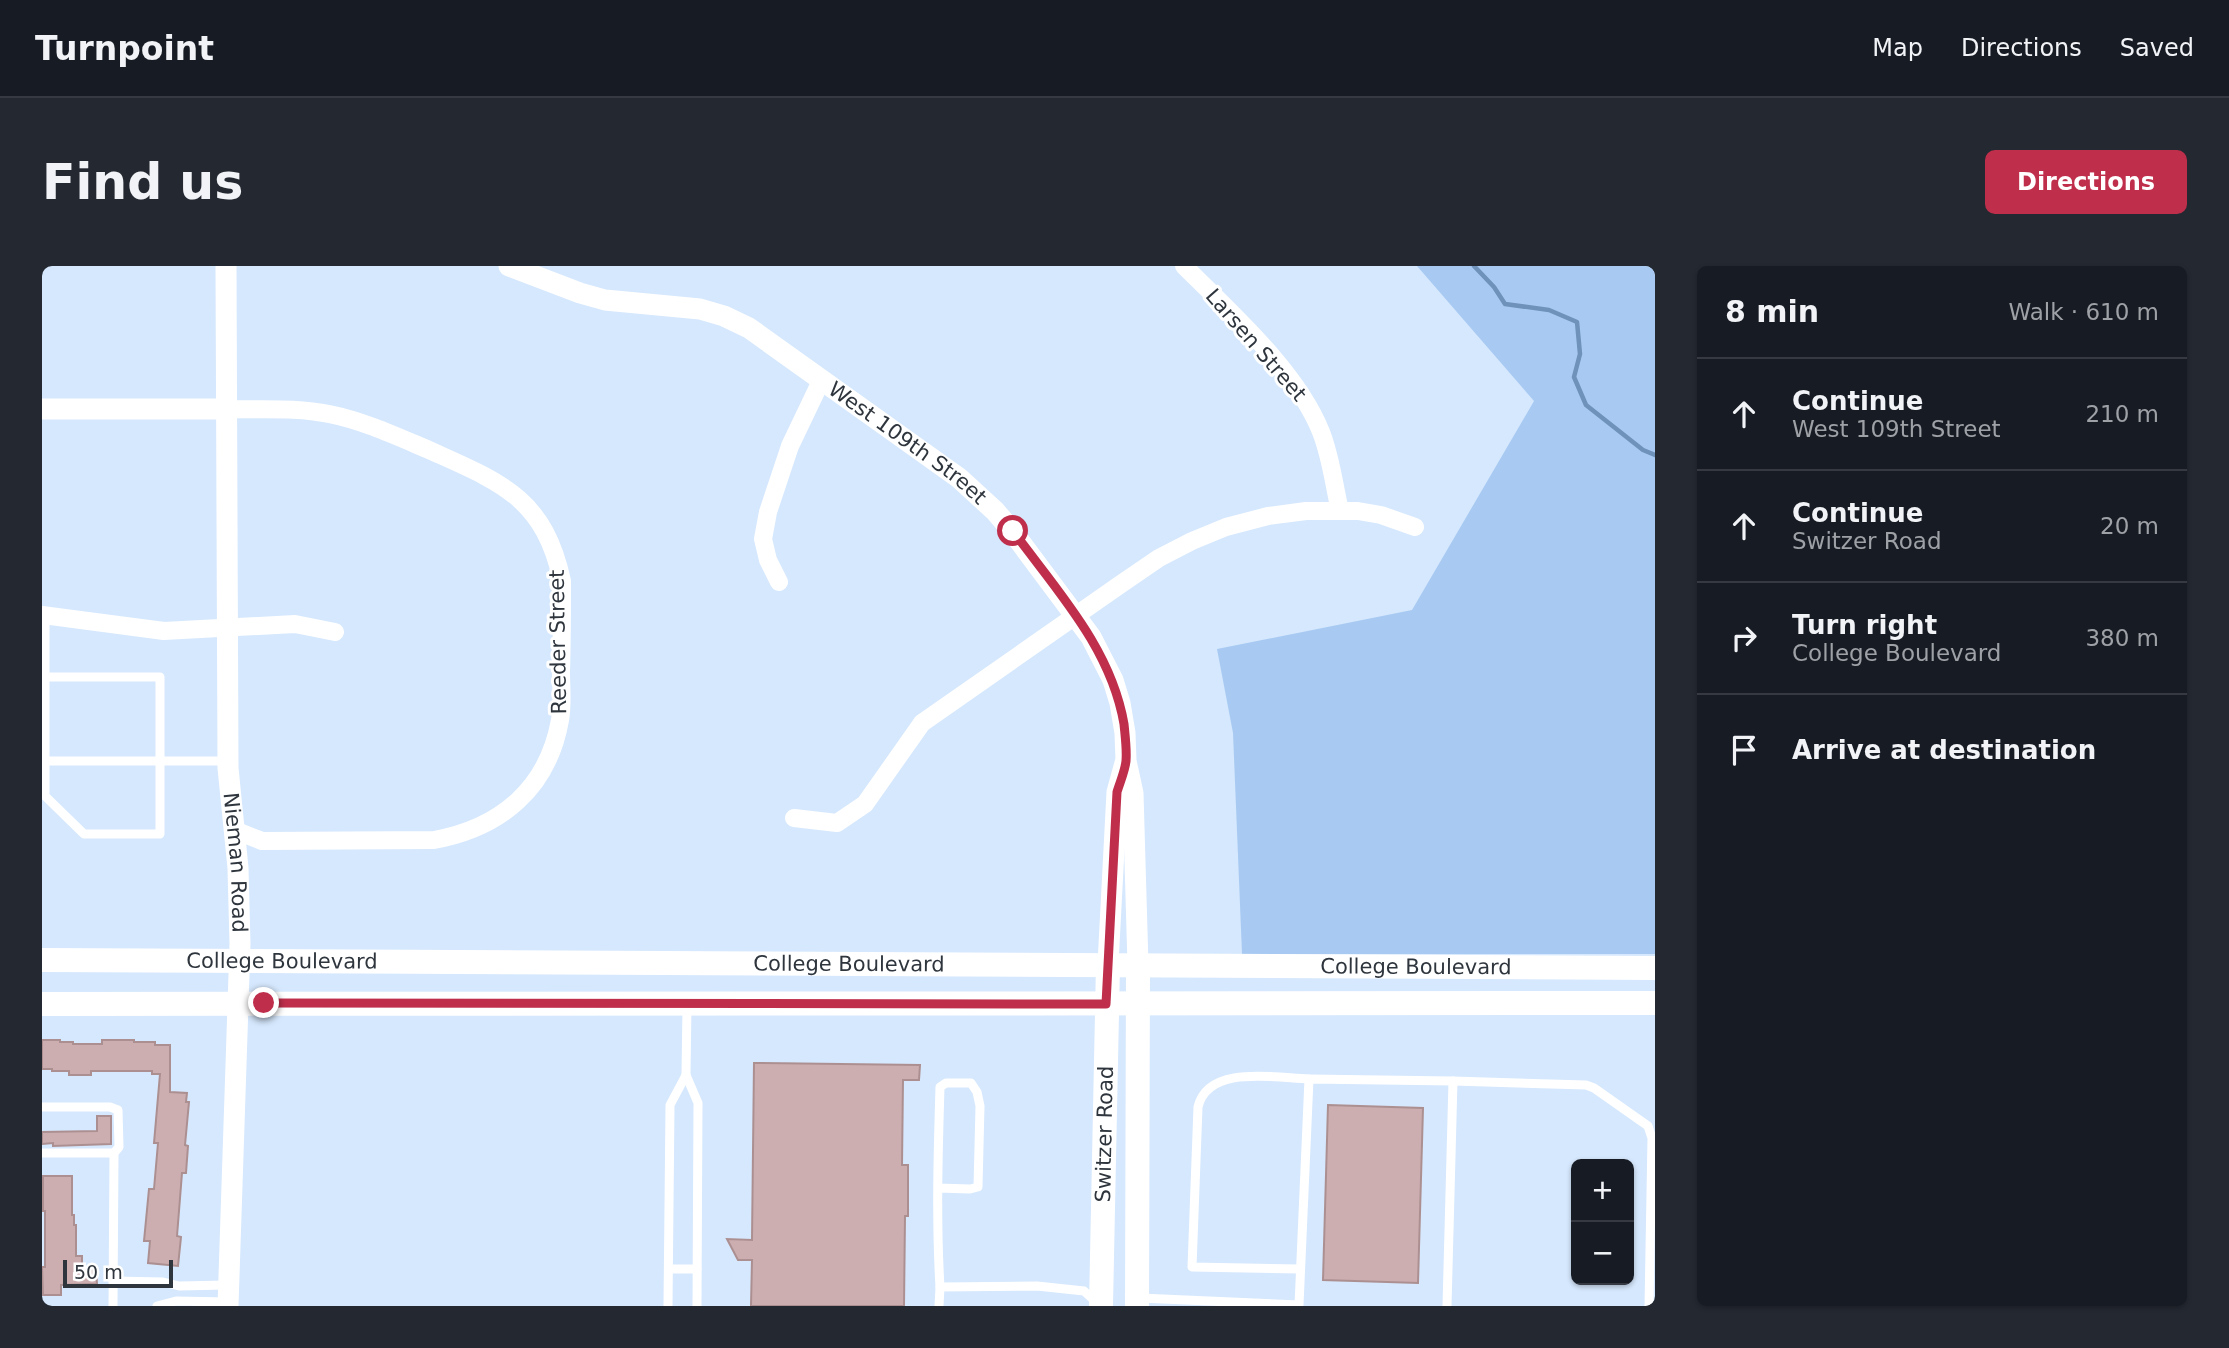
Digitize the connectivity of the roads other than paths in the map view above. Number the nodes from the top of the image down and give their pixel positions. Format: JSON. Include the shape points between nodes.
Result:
{"nodes":[{"id":1,"x":226,"y":266,"type":"edge"},
{"id":2,"x":509,"y":266,"type":"edge"},
{"id":3,"x":1184,"y":266,"type":"edge"},
{"id":4,"x":822,"y":379,"type":"junction"},
{"id":5,"x":42,"y":409,"type":"edge"},
{"id":6,"x":227,"y":409,"type":"junction"},
{"id":7,"x":1340,"y":511,"type":"junction"},
{"id":8,"x":1415,"y":527,"type":"dead end"},
{"id":9,"x":779,"y":582,"type":"dead end"},
{"id":10,"x":43,"y":615,"type":"edge"},
{"id":11,"x":1076,"y":616,"type":"junction"},
{"id":12,"x":227,"y":627,"type":"junction"},
{"id":13,"x":335,"y":632,"type":"dead end"},
{"id":14,"x":45,"y":677,"type":"junction"},
{"id":15,"x":45,"y":761,"type":"junction"},
{"id":16,"x":160,"y":761,"type":"junction"},
{"id":17,"x":228,"y":761,"type":"junction"},
{"id":18,"x":1126,"y":761,"type":"junction"},
{"id":19,"x":794,"y":818,"type":"dead end"},
{"id":20,"x":234,"y":830,"type":"junction"},
{"id":21,"x":1113,"y":869,"type":"junction"},
{"id":22,"x":1136,"y":870,"type":"junction"},
{"id":23,"x":42,"y":960,"type":"edge"},
{"id":24,"x":240,"y":960,"type":"junction"},
{"id":25,"x":1108,"y":964,"type":"junction"},
{"id":26,"x":1138,"y":965,"type":"junction"},
{"id":27,"x":1655,"y":968,"type":"edge"},
{"id":28,"x":240,"y":1003,"type":"junction"},
{"id":29,"x":688,"y":1003,"type":"junction"},
{"id":30,"x":1655,"y":1003,"type":"edge"},
{"id":31,"x":42,"y":1004,"type":"edge"},
{"id":32,"x":1106,"y":1004,"type":"junction"},
{"id":33,"x":1138,"y":1004,"type":"junction"},
{"id":34,"x":686,"y":1075,"type":"junction"},
{"id":35,"x":1308,"y":1079,"type":"junction"},
{"id":36,"x":1453,"y":1081,"type":"junction"},
{"id":37,"x":42,"y":1107,"type":"edge"},
{"id":38,"x":42,"y":1153,"type":"edge"},
{"id":39,"x":114,"y":1153,"type":"junction"},
{"id":40,"x":937,"y":1188,"type":"junction"},
{"id":41,"x":669,"y":1269,"type":"junction"},
{"id":42,"x":697,"y":1269,"type":"junction"},
{"id":43,"x":1300,"y":1269,"type":"junction"},
{"id":44,"x":113,"y":1282,"type":"junction"},
{"id":45,"x":940,"y":1287,"type":"junction"},
{"id":46,"x":229,"y":1298,"type":"edge"},
{"id":47,"x":1138,"y":1302,"type":"edge"},
{"id":48,"x":113,"y":1306,"type":"edge"},
{"id":49,"x":157,"y":1306,"type":"edge"},
{"id":50,"x":668,"y":1306,"type":"edge"},
{"id":51,"x":697,"y":1306,"type":"edge"},
{"id":52,"x":939,"y":1306,"type":"edge"},
{"id":53,"x":1101,"y":1306,"type":"edge"},
{"id":54,"x":1447,"y":1306,"type":"edge"},
{"id":55,"x":1648,"y":1306,"type":"edge"}],
"edges":[{"from":1,"to":6,"type":"street","name":"Nieman Road"},
{"from":2,"to":4,"type":"street","name":"West 109th Street","via":[[605,300],[678,305],[724,316]]},
{"from":3,"to":7,"type":"street","name":"Larsen Street","via":[[1291,379],[1310,407],[1326,449]]},
{"from":4,"to":9,"type":"street","name":"West 109th Street","via":[[790,446],[768,512],[763,539]]},
{"from":4,"to":11,"type":"street","name":"West 109th Street","via":[[959,478],[995,511]]},
{"from":5,"to":6,"type":"street"},
{"from":6,"to":12,"type":"street","name":"Nieman Road"},
{"from":6,"to":20,"type":"street","name":"Reeder Street","via":[[327,413],[364,423],[497,481],[527,506],[541,525],[562,581],[560,719],[548,761],[515,805],[483,826],[435,840],[262,841]]},
{"from":7,"to":8,"type":"street","via":[[1381,515]]},
{"from":7,"to":11,"type":"street","via":[[1268,516],[1226,527],[1160,558]]},
{"from":10,"to":12,"type":"street","via":[[164,631]]},
{"from":10,"to":14,"type":"lane"},
{"from":11,"to":18,"type":"street","name":"West 109th Street","via":[[1113,680]]},
{"from":11,"to":19,"type":"street","via":[[922,723],[865,804],[837,823]]},
{"from":12,"to":13,"type":"street","via":[[295,624]]},
{"from":12,"to":17,"type":"street","name":"Nieman Road"},
{"from":14,"to":15,"type":"lane"},
{"from":14,"to":16,"type":"lane","via":[[160,677]]},
{"from":15,"to":16,"type":"lane"},
{"from":15,"to":16,"type":"lane","via":[[45,796],[84,834],[160,834]]},
{"from":16,"to":17,"type":"lane"},
{"from":17,"to":20,"type":"street","name":"Nieman Road"},
{"from":18,"to":21,"type":"street","name":"West 109th Street","via":[[1117,792]]},
{"from":18,"to":22,"type":"street","name":"West 109th Street","via":[[1133,793]]},
{"from":20,"to":24,"type":"street","name":"Nieman Road"},
{"from":21,"to":22,"type":"street"},
{"from":21,"to":25,"type":"street","name":"West 109th Street"},
{"from":22,"to":26,"type":"street","name":"West 109th Street"},
{"from":23,"to":24,"type":"main road","name":"College Boulevard"},
{"from":24,"to":25,"type":"main road","name":"College Boulevard"},
{"from":24,"to":28,"type":"street","name":"Nieman Road"},
{"from":25,"to":26,"type":"main road","name":"College Boulevard"},
{"from":25,"to":32,"type":"main road","name":"Switzer Road"},
{"from":26,"to":27,"type":"main road","name":"College Boulevard"},
{"from":26,"to":33,"type":"main road","name":"Switzer Road"},
{"from":28,"to":29,"type":"main road","name":"College Boulevard"},
{"from":28,"to":31,"type":"main road","name":"College Boulevard"},
{"from":28,"to":46,"type":"street","name":"Nieman Road"},
{"from":29,"to":32,"type":"main road","name":"College Boulevard"},
{"from":29,"to":34,"type":"lane"},
{"from":30,"to":33,"type":"main road","name":"College Boulevard"},
{"from":32,"to":33,"type":"main road","name":"College Boulevard"},
{"from":32,"to":53,"type":"main road","name":"Switzer Road"},
{"from":33,"to":47,"type":"main road","name":"Switzer Road"},
{"from":34,"to":41,"type":"lane","via":[[670,1105]]},
{"from":34,"to":42,"type":"lane","via":[[698,1103]]},
{"from":35,"to":36,"type":"lane"},
{"from":35,"to":43,"type":"lane"},
{"from":35,"to":43,"type":"lane","via":[[1226,1078],[1210,1087],[1198,1108],[1192,1267]]},
{"from":36,"to":54,"type":"lane"},
{"from":36,"to":55,"type":"lane","via":[[1587,1085],[1648,1126],[1652,1138]]},
{"from":37,"to":39,"type":"lane","via":[[118,1110],[119,1147]]},
{"from":38,"to":39,"type":"lane"},
{"from":39,"to":44,"type":"lane"},
{"from":40,"to":40,"type":"lane","via":[[940,1087],[971,1083],[980,1106],[978,1187]]},
{"from":40,"to":45,"type":"lane"},
{"from":41,"to":42,"type":"lane"},
{"from":41,"to":50,"type":"lane"},
{"from":42,"to":51,"type":"lane"},
{"from":43,"to":47,"type":"lane","via":[[1299,1305]]},
{"from":44,"to":46,"type":"lane","via":[[163,1282]]},
{"from":44,"to":48,"type":"lane"},
{"from":45,"to":52,"type":"lane"},
{"from":45,"to":53,"type":"lane","via":[[1037,1286],[1084,1291]]},
{"from":46,"to":49,"type":"lane"}]}
